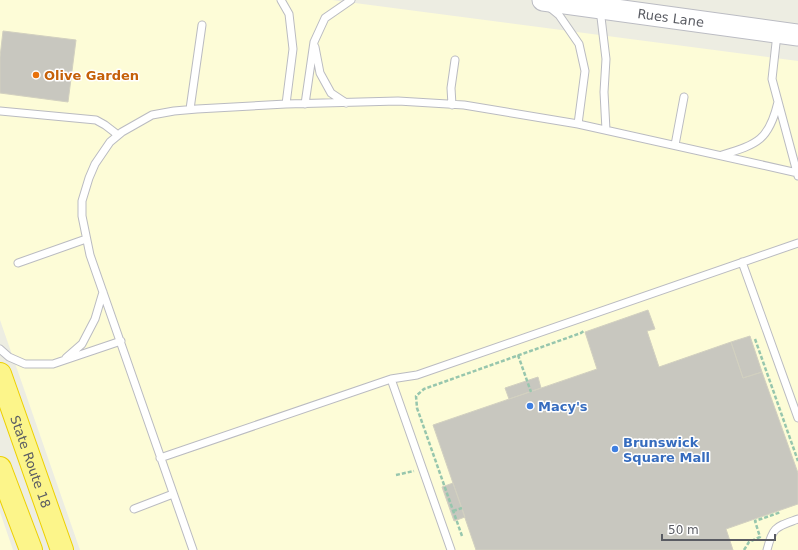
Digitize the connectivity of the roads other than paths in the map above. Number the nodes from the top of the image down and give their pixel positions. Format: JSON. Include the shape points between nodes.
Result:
{"nodes":[{"id":1,"x":281,"y":0,"type":"edge"},
{"id":2,"x":351,"y":0,"type":"edge"},
{"id":3,"x":542,"y":0,"type":"edge"},
{"id":4,"x":600,"y":8,"type":"junction"},
{"id":5,"x":202,"y":25,"type":"dead end"},
{"id":6,"x":777,"y":32,"type":"junction"},
{"id":7,"x":798,"y":35,"type":"edge"},
{"id":8,"x":314,"y":42,"type":"junction"},
{"id":9,"x":454,"y":60,"type":"dead end"},
{"id":10,"x":684,"y":97,"type":"dead end"},
{"id":11,"x":778,"y":100,"type":"junction"},
{"id":12,"x":346,"y":103,"type":"junction"},
{"id":13,"x":286,"y":104,"type":"junction"},
{"id":14,"x":305,"y":104,"type":"junction"},
{"id":15,"x":452,"y":104,"type":"junction"},
{"id":16,"x":190,"y":109,"type":"junction"},
{"id":17,"x":0,"y":111,"type":"edge"},
{"id":18,"x":578,"y":124,"type":"junction"},
{"id":19,"x":606,"y":130,"type":"junction"},
{"id":20,"x":118,"y":135,"type":"junction"},
{"id":21,"x":675,"y":146,"type":"junction"},
{"id":22,"x":720,"y":155,"type":"junction"},
{"id":23,"x":797,"y":174,"type":"edge"},
{"id":24,"x":86,"y":240,"type":"junction"},
{"id":25,"x":798,"y":243,"type":"edge"},
{"id":26,"x":742,"y":262,"type":"junction"},
{"id":27,"x":18,"y":263,"type":"dead end"},
{"id":28,"x":103,"y":292,"type":"junction"},
{"id":29,"x":121,"y":342,"type":"junction"},
{"id":30,"x":0,"y":349,"type":"edge"},
{"id":31,"x":62,"y":361,"type":"junction"},
{"id":32,"x":0,"y":374,"type":"edge"},
{"id":33,"x":390,"y":379,"type":"junction"},
{"id":34,"x":798,"y":418,"type":"edge"},
{"id":35,"x":160,"y":458,"type":"junction"},
{"id":36,"x":2,"y":483,"type":"edge"},
{"id":37,"x":173,"y":494,"type":"junction"},
{"id":38,"x":134,"y":509,"type":"dead end"},
{"id":39,"x":798,"y":519,"type":"edge"},
{"id":40,"x":31,"y":550,"type":"edge"},
{"id":41,"x":62,"y":550,"type":"edge"},
{"id":42,"x":193,"y":550,"type":"edge"},
{"id":43,"x":451,"y":550,"type":"edge"},
{"id":44,"x":767,"y":550,"type":"edge"}],
"edges":[{"from":1,"to":13,"type":"lane","via":[[289,14],[292,49]]},
{"from":2,"to":8,"type":"lane","via":[[325,18]]},
{"from":3,"to":4,"type":"main road","name":"Rues Lane"},
{"from":3,"to":18,"type":"lane","via":[[559,15],[579,44],[585,71]]},
{"from":4,"to":6,"type":"main road","name":"Rues Lane"},
{"from":4,"to":19,"type":"lane","via":[[606,59]]},
{"from":5,"to":16,"type":"lane"},
{"from":6,"to":7,"type":"main road","name":"Rues Lane"},
{"from":6,"to":11,"type":"lane","via":[[772,79]]},
{"from":8,"to":12,"type":"lane","via":[[320,73],[331,93]]},
{"from":8,"to":14,"type":"lane"},
{"from":9,"to":15,"type":"lane"},
{"from":10,"to":21,"type":"lane"},
{"from":11,"to":22,"type":"lane","via":[[774,120],[762,138],[747,147]]},
{"from":11,"to":23,"type":"lane"},
{"from":12,"to":14,"type":"lane"},
{"from":12,"to":15,"type":"lane","via":[[398,101]]},
{"from":13,"to":14,"type":"lane"},
{"from":13,"to":16,"type":"lane"},
{"from":15,"to":18,"type":"lane"},
{"from":16,"to":20,"type":"lane","via":[[152,115]]},
{"from":17,"to":20,"type":"lane","via":[[96,120]]},
{"from":18,"to":19,"type":"lane"},
{"from":19,"to":21,"type":"lane"},
{"from":20,"to":24,"type":"lane","via":[[94,164],[85,188],[82,216]]},
{"from":21,"to":22,"type":"lane"},
{"from":22,"to":23,"type":"lane"},
{"from":24,"to":27,"type":"lane"},
{"from":24,"to":28,"type":"lane"},
{"from":25,"to":26,"type":"lane"},
{"from":26,"to":33,"type":"lane","via":[[417,375]]},
{"from":26,"to":34,"type":"lane"},
{"from":28,"to":29,"type":"lane"},
{"from":28,"to":31,"type":"lane","via":[[95,319],[82,344]]},
{"from":29,"to":31,"type":"lane"},
{"from":29,"to":35,"type":"lane"},
{"from":30,"to":31,"type":"lane","via":[[9,357],[26,364],[53,364]]},
{"from":32,"to":41,"type":"highway","name":"State Route 18"},
{"from":33,"to":35,"type":"lane"},
{"from":33,"to":43,"type":"lane"},
{"from":35,"to":37,"type":"lane"},
{"from":36,"to":40,"type":"highway"},
{"from":37,"to":38,"type":"lane"},
{"from":37,"to":42,"type":"lane"},
{"from":39,"to":44,"type":"lane","via":[[774,530]]}]}
